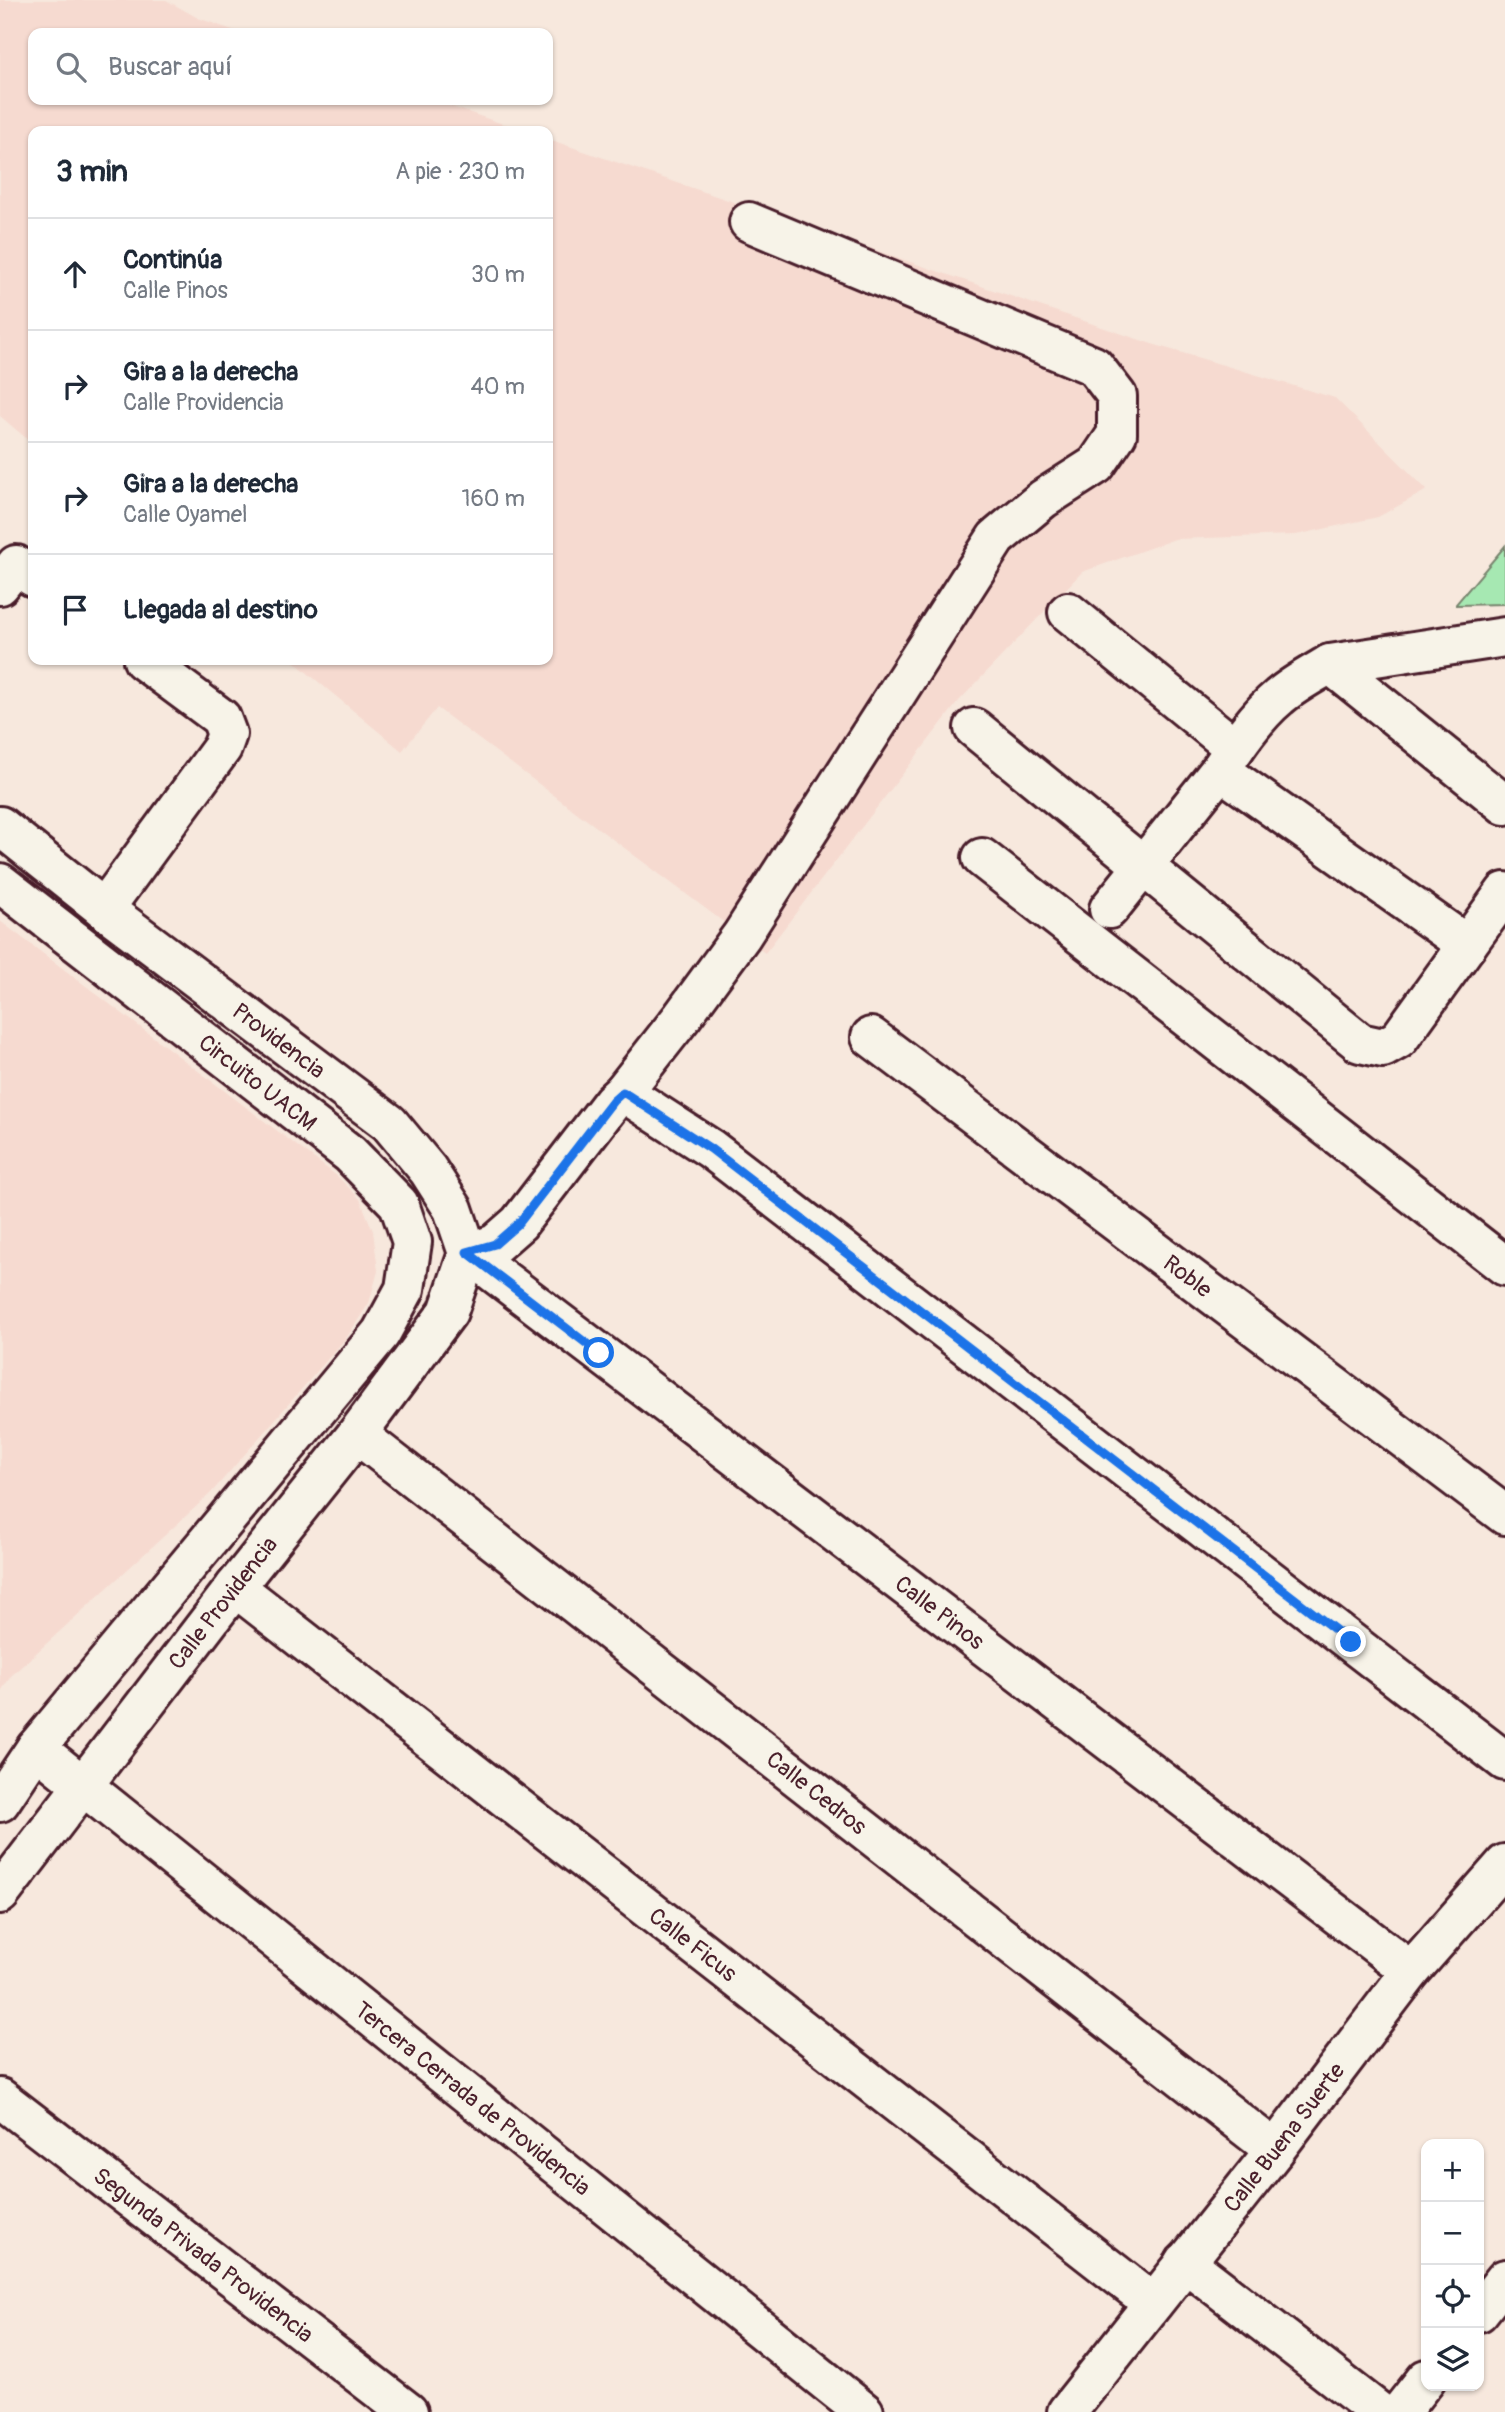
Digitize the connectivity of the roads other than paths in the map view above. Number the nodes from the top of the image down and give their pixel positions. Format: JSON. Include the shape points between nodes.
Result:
{"nodes":[{"id":1,"x":749,"y":222,"type":"dead end"},
{"id":2,"x":1068,"y":612,"type":"dead end"},
{"id":3,"x":1505,"y":637,"type":"edge"},
{"id":4,"x":1330,"y":664,"type":"junction"},
{"id":5,"x":150,"y":665,"type":"edge"},
{"id":6,"x":974,"y":728,"type":"dead end"},
{"id":7,"x":1227,"y":759,"type":"junction"},
{"id":8,"x":1505,"y":805,"type":"edge"},
{"id":9,"x":0,"y":826,"type":"edge"},
{"id":10,"x":982,"y":858,"type":"dead end"},
{"id":11,"x":1143,"y":867,"type":"junction"},
{"id":12,"x":0,"y":883,"type":"edge"},
{"id":13,"x":1505,"y":892,"type":"edge"},
{"id":14,"x":104,"y":909,"type":"junction"},
{"id":15,"x":1109,"y":909,"type":"dead end"},
{"id":16,"x":1467,"y":945,"type":"junction"},
{"id":17,"x":871,"y":1037,"type":"dead end"},
{"id":18,"x":623,"y":1092,"type":"junction"},
{"id":19,"x":467,"y":1252,"type":"junction"},
{"id":20,"x":1505,"y":1266,"type":"edge"},
{"id":21,"x":356,"y":1434,"type":"junction"},
{"id":22,"x":1505,"y":1515,"type":"edge"},
{"id":23,"x":234,"y":1587,"type":"junction"},
{"id":24,"x":36,"y":1748,"type":"junction"},
{"id":25,"x":1505,"y":1761,"type":"edge"},
{"id":26,"x":83,"y":1786,"type":"junction"},
{"id":27,"x":0,"y":1802,"type":"edge"},
{"id":28,"x":1505,"y":1864,"type":"edge"},
{"id":29,"x":0,"y":1894,"type":"edge"},
{"id":30,"x":1411,"y":1971,"type":"junction"},
{"id":31,"x":0,"y":2098,"type":"edge"},
{"id":32,"x":1275,"y":2150,"type":"junction"},
{"id":33,"x":1185,"y":2262,"type":"junction"},
{"id":34,"x":1505,"y":2279,"type":"edge"},
{"id":35,"x":1153,"y":2303,"type":"junction"},
{"id":36,"x":1484,"y":2306,"type":"edge"},
{"id":37,"x":1421,"y":2386,"type":"edge"},
{"id":38,"x":408,"y":2412,"type":"edge"},
{"id":39,"x":864,"y":2412,"type":"edge"},
{"id":40,"x":1067,"y":2412,"type":"edge"},
{"id":41,"x":1379,"y":2412,"type":"edge"},
{"id":42,"x":1401,"y":2412,"type":"edge"}],
"edges":[{"from":1,"to":18,"type":"street","via":[[1094,366],[1117,396],[1117,434],[1096,465],[1043,499],[996,538],[742,935]]},
{"from":2,"to":7,"type":"street"},
{"from":3,"to":4,"type":"street"},
{"from":4,"to":7,"type":"street","via":[[1278,698]]},
{"from":4,"to":8,"type":"street"},
{"from":5,"to":14,"type":"street","via":[[221,718],[227,734],[222,748]]},
{"from":6,"to":11,"type":"street"},
{"from":7,"to":11,"type":"street"},
{"from":7,"to":16,"type":"street"},
{"from":9,"to":14,"type":"street","name":"Providencia"},
{"from":10,"to":20,"type":"street"},
{"from":11,"to":15,"type":"street"},
{"from":11,"to":16,"type":"street","via":[[1360,1042],[1383,1048],[1399,1039]]},
{"from":12,"to":24,"type":"street","name":"Circuito UACM","via":[[350,1154],[399,1204],[412,1242],[405,1289],[381,1333]]},
{"from":13,"to":16,"type":"street"},
{"from":14,"to":19,"type":"street","name":"Providencia","via":[[389,1123],[453,1209]]},
{"from":17,"to":22,"type":"street","name":"Roble"},
{"from":18,"to":19,"type":"street","via":[[519,1223],[495,1244]]},
{"from":18,"to":25,"type":"street","via":[[711,1149]]},
{"from":19,"to":21,"type":"street","name":"Calle Providencia","via":[[448,1312]]},
{"from":19,"to":30,"type":"street","name":"Calle Pinos"},
{"from":21,"to":23,"type":"street","name":"Calle Providencia"},
{"from":21,"to":32,"type":"street","name":"Calle Cedros"},
{"from":23,"to":26,"type":"street","name":"Calle Providencia"},
{"from":23,"to":35,"type":"street","name":"Calle Ficus"},
{"from":24,"to":26,"type":"street","name":"Tercera Cerrada de Providencia"},
{"from":24,"to":27,"type":"street"},
{"from":26,"to":29,"type":"street","name":"Calle Providencia"},
{"from":26,"to":39,"type":"street","name":"Tercera Cerrada de Providencia"},
{"from":28,"to":30,"type":"street","name":"Calle Buena Suerte"},
{"from":30,"to":32,"type":"street","name":"Calle Buena Suerte"},
{"from":31,"to":38,"type":"street","name":"Segunda Privada Providencia"},
{"from":32,"to":33,"type":"street","name":"Calle Buena Suerte"},
{"from":33,"to":35,"type":"street","name":"Calle Buena Suerte"},
{"from":33,"to":41,"type":"street"},
{"from":34,"to":36,"type":"street"},
{"from":35,"to":40,"type":"street","name":"Calle Buena Suerte"},
{"from":37,"to":42,"type":"street"}]}
